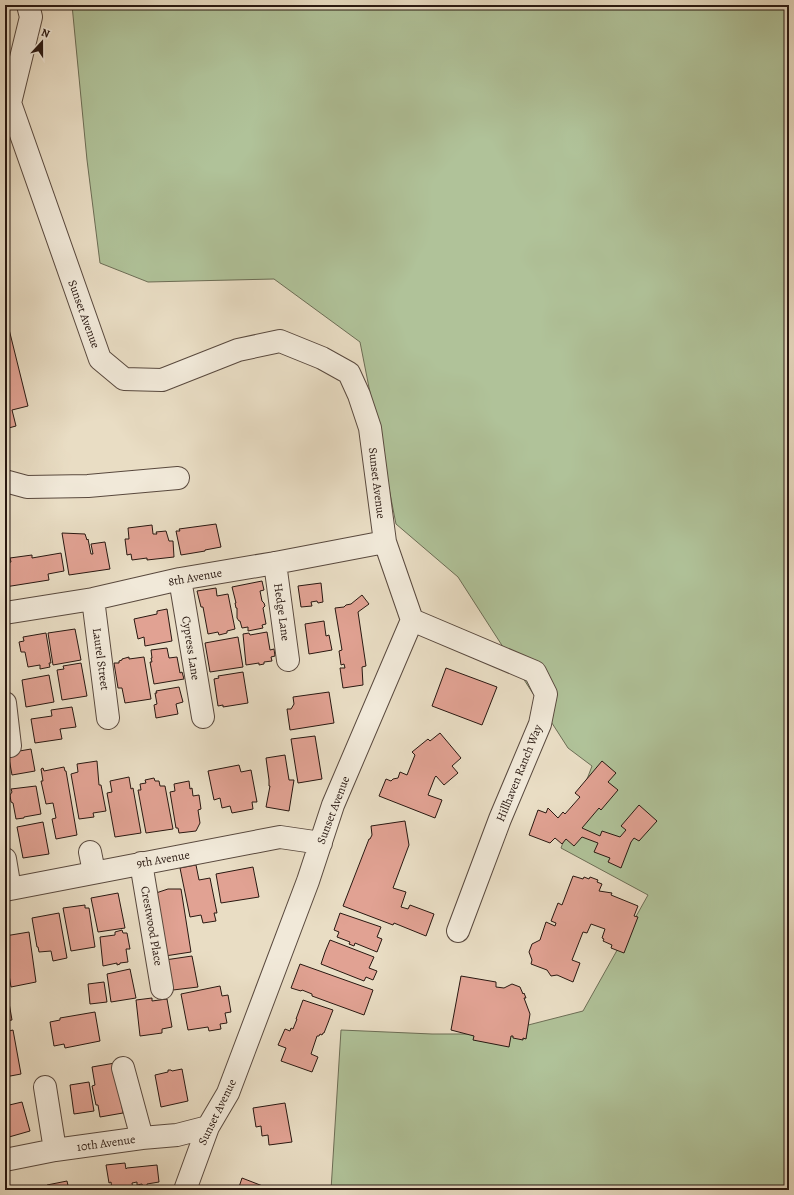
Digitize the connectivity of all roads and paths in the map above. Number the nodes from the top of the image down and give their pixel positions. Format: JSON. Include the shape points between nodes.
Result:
{"nodes":[{"id":1,"x":28,"y":5,"type":"edge"},
{"id":2,"x":178,"y":478,"type":"dead end"},
{"id":3,"x":7,"y":481,"type":"edge"},
{"id":4,"x":385,"y":542,"type":"junction"},
{"id":5,"x":275,"y":563,"type":"junction"},
{"id":6,"x":180,"y":579,"type":"junction"},
{"id":7,"x":93,"y":599,"type":"junction"},
{"id":8,"x":5,"y":613,"type":"edge"},
{"id":9,"x":412,"y":620,"type":"junction"},
{"id":10,"x":288,"y":660,"type":"dead end"},
{"id":11,"x":5,"y":703,"type":"edge"},
{"id":12,"x":202,"y":717,"type":"dead end"},
{"id":13,"x":108,"y":718,"type":"dead end"},
{"id":14,"x":10,"y":746,"type":"dead end"},
{"id":15,"x":321,"y":843,"type":"junction"},
{"id":16,"x":5,"y":859,"type":"edge"},
{"id":17,"x":141,"y":863,"type":"junction"},
{"id":18,"x":7,"y":889,"type":"edge"},
{"id":19,"x":458,"y":931,"type":"dead end"},
{"id":20,"x":162,"y":988,"type":"dead end"},
{"id":21,"x":123,"y":1068,"type":"dead end"},
{"id":22,"x":45,"y":1087,"type":"dead end"},
{"id":23,"x":208,"y":1127,"type":"junction"},
{"id":24,"x":142,"y":1138,"type":"junction"},
{"id":25,"x":55,"y":1150,"type":"junction"},
{"id":26,"x":5,"y":1160,"type":"edge"},
{"id":27,"x":185,"y":1190,"type":"edge"}],
"edges":[{"from":1,"to":4,"type":"street","name":"Sunset Avenue","via":[[31,17],[10,103],[100,359],[124,379],[162,380],[238,350],[280,341],[322,358],[349,373],[370,428]]},
{"from":2,"to":3,"type":"street","via":[[88,486],[42,487],[27,487]]},
{"from":4,"to":5,"type":"street","name":"8th Avenue"},
{"from":4,"to":9,"type":"street","name":"Sunset Avenue"},
{"from":5,"to":6,"type":"street","name":"8th Avenue"},
{"from":5,"to":10,"type":"street","name":"Hedge Lane"},
{"from":6,"to":7,"type":"street","name":"8th Avenue"},
{"from":6,"to":12,"type":"street","name":"Cypress Lane"},
{"from":7,"to":8,"type":"street","name":"8th Avenue"},
{"from":7,"to":13,"type":"street","name":"Laurel Street"},
{"from":9,"to":15,"type":"street","name":"Sunset Avenue","via":[[333,805]]},
{"from":9,"to":19,"type":"street","name":"Hillhaven Ranch Way","via":[[535,672],[546,694],[540,724],[500,819]]},
{"from":11,"to":14,"type":"street"},
{"from":15,"to":17,"type":"street","name":"9th Avenue","via":[[280,837]]},
{"from":15,"to":23,"type":"street","name":"Sunset Avenue","via":[[228,1093]]},
{"from":16,"to":18,"type":"street"},
{"from":17,"to":18,"type":"street","name":"9th Avenue","via":[[92,862]]},
{"from":17,"to":20,"type":"street","name":"Crestwood Place"},
{"from":21,"to":24,"type":"street"},
{"from":22,"to":25,"type":"street"},
{"from":23,"to":24,"type":"street","name":"10th Avenue","via":[[177,1135]]},
{"from":23,"to":27,"type":"street","name":"Sunset Avenue"},
{"from":24,"to":25,"type":"street","name":"10th Avenue"},
{"from":25,"to":26,"type":"street","name":"10th Avenue"}]}
